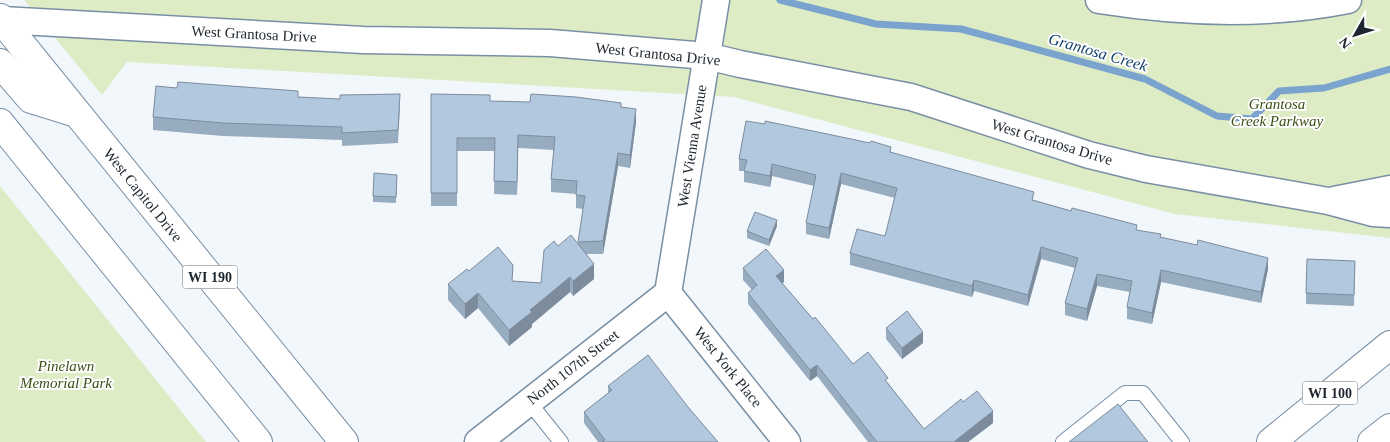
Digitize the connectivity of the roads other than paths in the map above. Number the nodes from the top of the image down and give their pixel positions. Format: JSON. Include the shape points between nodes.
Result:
{"nodes":[{"id":1,"x":716,"y":0,"type":"edge"},
{"id":2,"x":1100,"y":0,"type":"edge"},
{"id":3,"x":1348,"y":0,"type":"edge"},
{"id":4,"x":1,"y":19,"type":"edge"},
{"id":5,"x":707,"y":56,"type":"junction"},
{"id":6,"x":0,"y":63,"type":"edge"},
{"id":7,"x":76,"y":113,"type":"junction"},
{"id":8,"x":0,"y":124,"type":"edge"},
{"id":9,"x":1390,"y":189,"type":"edge"},
{"id":10,"x":1328,"y":201,"type":"junction"},
{"id":11,"x":1390,"y":214,"type":"edge"},
{"id":12,"x":668,"y":293,"type":"junction"},
{"id":13,"x":1390,"y":345,"type":"edge"},
{"id":14,"x":529,"y":402,"type":"junction"},
{"id":15,"x":1390,"y":428,"type":"edge"},
{"id":16,"x":258,"y":442,"type":"edge"},
{"id":17,"x":344,"y":442,"type":"edge"},
{"id":18,"x":478,"y":442,"type":"edge"},
{"id":19,"x":561,"y":442,"type":"edge"},
{"id":20,"x":787,"y":442,"type":"edge"},
{"id":21,"x":1063,"y":442,"type":"edge"},
{"id":22,"x":1182,"y":442,"type":"edge"},
{"id":23,"x":1271,"y":442,"type":"edge"},
{"id":24,"x":1372,"y":442,"type":"edge"}],
"edges":[{"from":1,"to":5,"type":"street","name":"West Vienna Avenue"},
{"from":2,"to":3,"type":"street","via":[[1164,8],[1251,11]]},
{"from":4,"to":5,"type":"street","name":"West Grantosa Drive","via":[[363,40],[550,43]]},
{"from":4,"to":7,"type":"main road","name":"West Capitol Drive","number":"WI 190"},
{"from":5,"to":10,"type":"street","name":"West Grantosa Drive","via":[[911,98],[1089,155],[1146,169]]},
{"from":5,"to":12,"type":"street","name":"West Vienna Avenue"},
{"from":6,"to":7,"type":"main road","via":[[31,99]]},
{"from":7,"to":17,"type":"main road","name":"West Capitol Drive","number":"WI 190"},
{"from":8,"to":16,"type":"main road"},
{"from":9,"to":10,"type":"street","name":"West Grantosa Drive"},
{"from":10,"to":11,"type":"street","name":"West Grantosa Drive","via":[[1373,213]]},
{"from":12,"to":14,"type":"street","name":"North 107th Street"},
{"from":12,"to":20,"type":"street","name":"West York Place"},
{"from":13,"to":23,"type":"main road","number":"WI 100"},
{"from":14,"to":18,"type":"street","name":"North 107th Street"},
{"from":14,"to":19,"type":"lane"},
{"from":15,"to":24,"type":"main road"},
{"from":21,"to":22,"type":"lane","via":[[1125,393],[1143,393]]}]}
